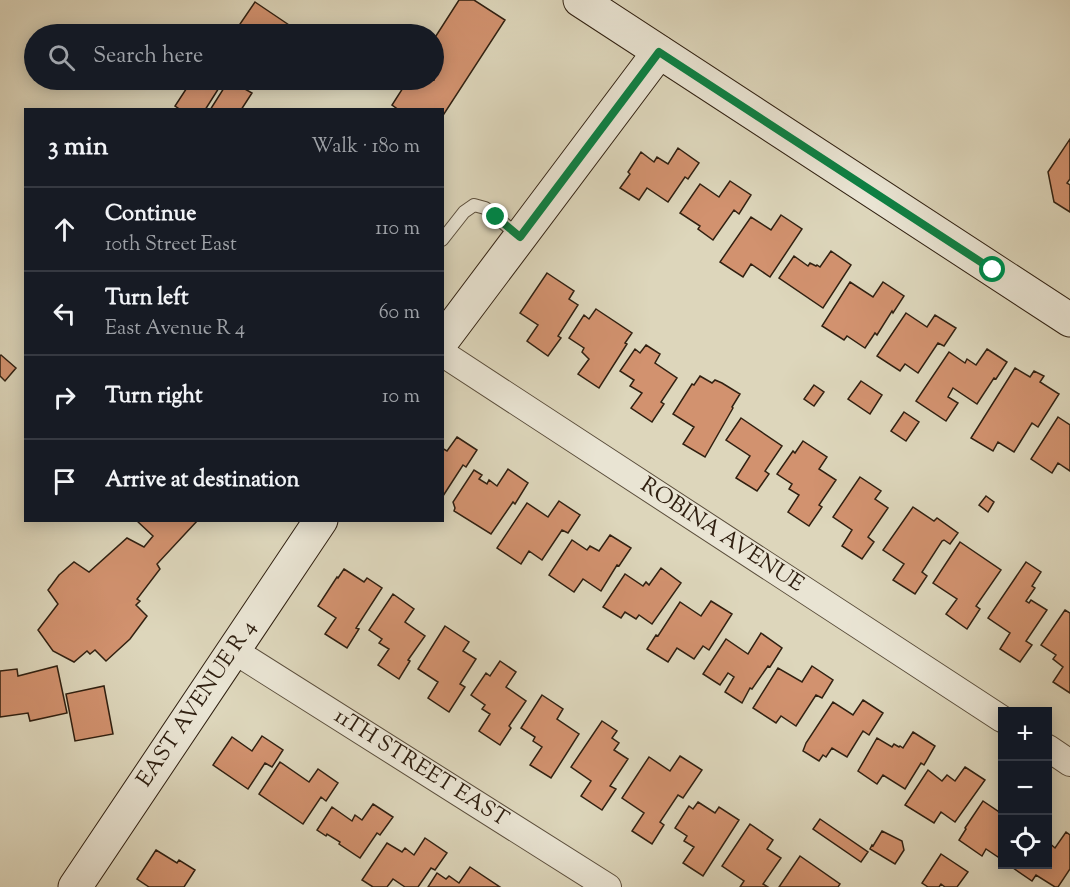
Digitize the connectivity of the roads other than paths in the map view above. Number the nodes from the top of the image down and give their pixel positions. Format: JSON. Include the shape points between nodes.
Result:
{"nodes":[{"id":1,"x":580,"y":0,"type":"edge"},
{"id":2,"x":659,"y":52,"type":"junction"},
{"id":3,"x":444,"y":237,"type":"edge"},
{"id":4,"x":520,"y":237,"type":"junction"},
{"id":5,"x":1070,"y":320,"type":"edge"},
{"id":6,"x":444,"y":337,"type":"edge"},
{"id":7,"x":444,"y":354,"type":"edge"},
{"id":8,"x":320,"y":522,"type":"edge"},
{"id":9,"x":234,"y":650,"type":"junction"},
{"id":10,"x":998,"y":716,"type":"edge"},
{"id":11,"x":1052,"y":751,"type":"edge"},
{"id":12,"x":1070,"y":763,"type":"edge"},
{"id":13,"x":75,"y":887,"type":"edge"},
{"id":14,"x":608,"y":887,"type":"edge"}],
"edges":[{"from":1,"to":2,"type":"street"},
{"from":2,"to":4,"type":"street"},
{"from":2,"to":5,"type":"street"},
{"from":3,"to":4,"type":"lane","via":[[474,205],[484,208]]},
{"from":4,"to":6,"type":"street"},
{"from":7,"to":10,"type":"street","name":"ROBINA AVENUE"},
{"from":8,"to":9,"type":"street","name":"EAST AVENUE R 4"},
{"from":9,"to":13,"type":"street","name":"EAST AVENUE R 4"},
{"from":9,"to":14,"type":"street","name":"11TH STREET EAST"},
{"from":11,"to":12,"type":"street"}]}
